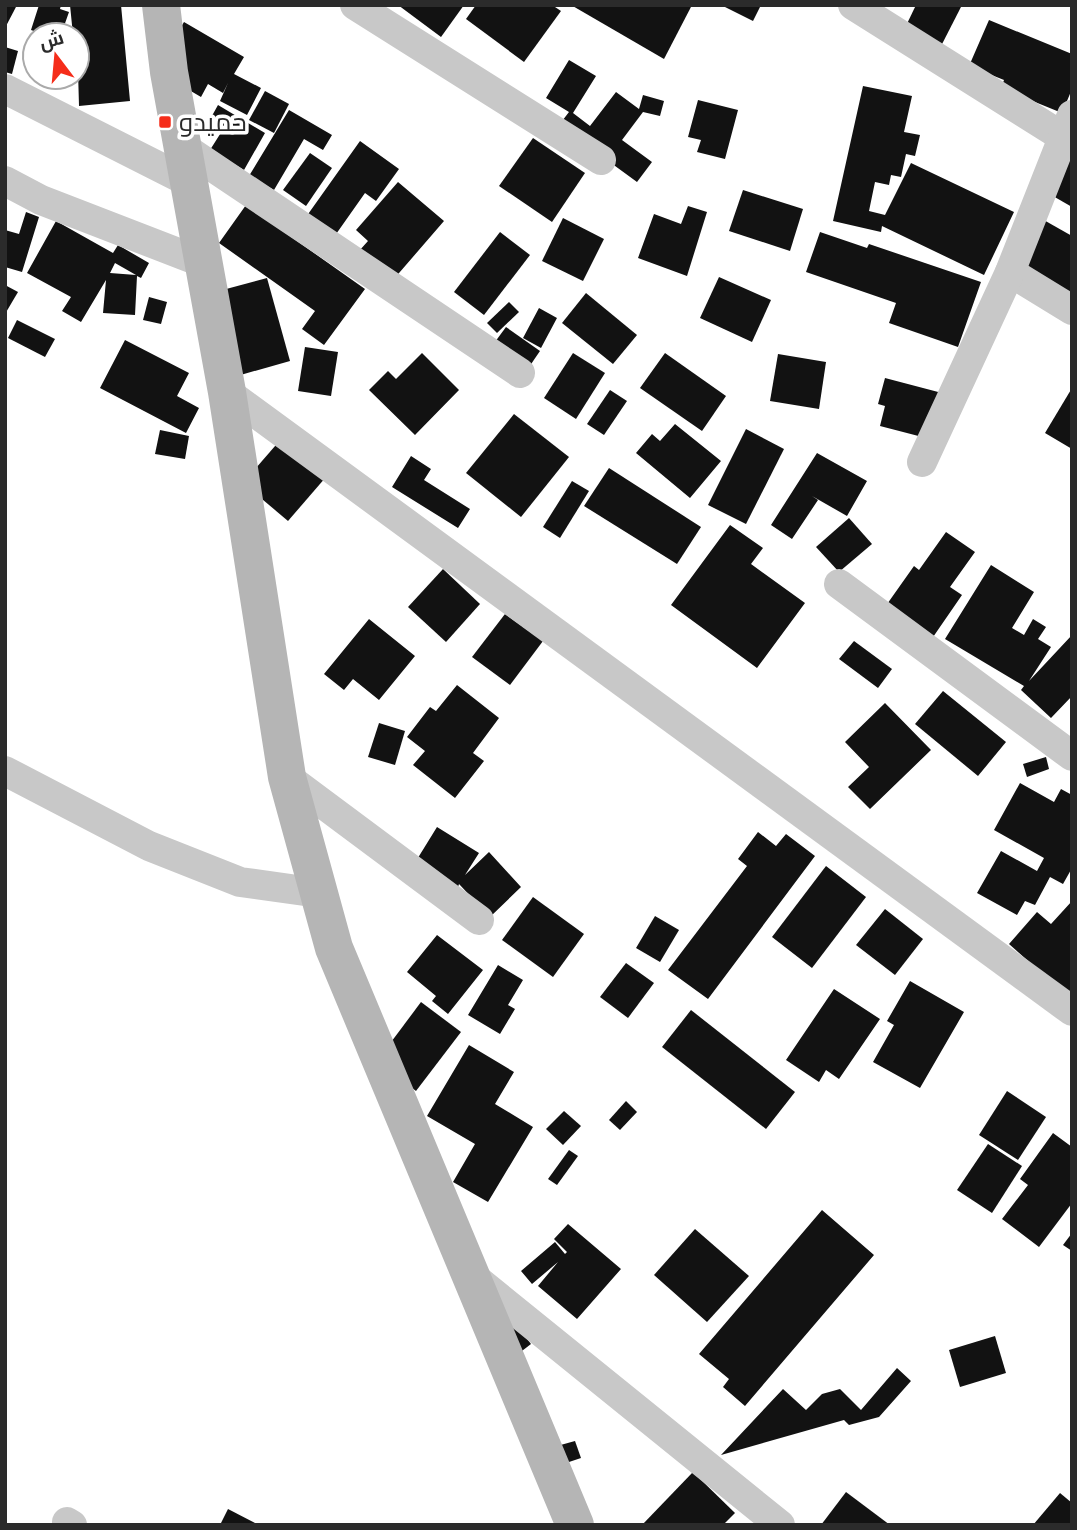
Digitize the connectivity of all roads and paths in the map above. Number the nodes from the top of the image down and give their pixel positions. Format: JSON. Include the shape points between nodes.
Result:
{"nodes":[{"id":1,"x":161,"y":5,"type":"edge"},
{"id":2,"x":355,"y":5,"type":"edge"},
{"id":3,"x":853,"y":5,"type":"edge"},
{"id":4,"x":5,"y":89,"type":"edge"},
{"id":5,"x":1067,"y":126,"type":"edge"},
{"id":6,"x":601,"y":160,"type":"dead end"},
{"id":7,"x":186,"y":165,"type":"junction"},
{"id":8,"x":5,"y":181,"type":"edge"},
{"id":9,"x":204,"y":263,"type":"junction"},
{"id":10,"x":1010,"y":272,"type":"junction"},
{"id":11,"x":1072,"y":310,"type":"edge"},
{"id":12,"x":520,"y":373,"type":"dead end"},
{"id":13,"x":227,"y":392,"type":"junction"},
{"id":14,"x":922,"y":462,"type":"dead end"},
{"id":15,"x":839,"y":584,"type":"dead end"},
{"id":16,"x":1072,"y":756,"type":"edge"},
{"id":17,"x":5,"y":771,"type":"edge"},
{"id":18,"x":286,"y":777,"type":"junction"},
{"id":19,"x":318,"y":893,"type":"junction"},
{"id":20,"x":479,"y":920,"type":"dead end"},
{"id":21,"x":1072,"y":1011,"type":"edge"},
{"id":22,"x":471,"y":1275,"type":"junction"},
{"id":23,"x":575,"y":1525,"type":"edge"},
{"id":24,"x":780,"y":1525,"type":"edge"}],
"edges":[{"from":1,"to":7,"type":"street"},
{"from":2,"to":6,"type":"street"},
{"from":3,"to":5,"type":"street"},
{"from":4,"to":7,"type":"street"},
{"from":5,"to":10,"type":"street"},
{"from":7,"to":9,"type":"street"},
{"from":7,"to":12,"type":"street"},
{"from":8,"to":9,"type":"street","via":[[41,200]]},
{"from":9,"to":13,"type":"street"},
{"from":10,"to":11,"type":"street"},
{"from":10,"to":14,"type":"street"},
{"from":13,"to":18,"type":"street"},
{"from":13,"to":21,"type":"street"},
{"from":15,"to":16,"type":"street"},
{"from":17,"to":19,"type":"street","via":[[149,846],[240,882]]},
{"from":18,"to":19,"type":"street"},
{"from":18,"to":20,"type":"street"},
{"from":19,"to":22,"type":"street","via":[[334,948]]},
{"from":22,"to":23,"type":"street"},
{"from":22,"to":24,"type":"street"}]}
